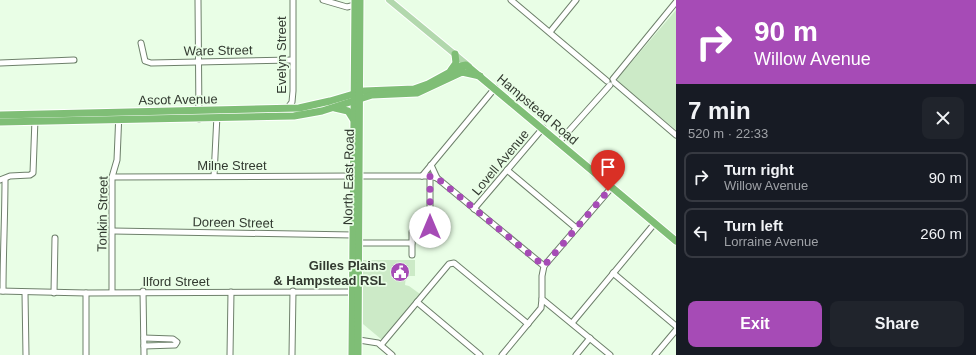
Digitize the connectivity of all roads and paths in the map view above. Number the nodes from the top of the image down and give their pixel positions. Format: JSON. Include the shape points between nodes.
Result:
{"nodes":[{"id":1,"x":198,"y":0,"type":"edge"},
{"id":2,"x":292,"y":0,"type":"edge"},
{"id":3,"x":323,"y":0,"type":"edge"},
{"id":4,"x":389,"y":0,"type":"edge"},
{"id":5,"x":511,"y":0,"type":"edge"},
{"id":6,"x":576,"y":0,"type":"edge"},
{"id":7,"x":357,"y":2,"type":"edge"},
{"id":8,"x":676,"y":2,"type":"edge"},
{"id":9,"x":550,"y":32,"type":"junction"},
{"id":10,"x":141,"y":43,"type":"dead end"},
{"id":11,"x":454,"y":54,"type":"junction"},
{"id":12,"x":74,"y":60,"type":"dead end"},
{"id":13,"x":292,"y":60,"type":"junction"},
{"id":14,"x":198,"y":61,"type":"junction"},
{"id":15,"x":0,"y":62,"type":"edge"},
{"id":16,"x":469,"y":66,"type":"junction"},
{"id":17,"x":449,"y":72,"type":"junction"},
{"id":18,"x":482,"y":77,"type":"junction"},
{"id":19,"x":609,"y":81,"type":"junction"},
{"id":20,"x":495,"y":88,"type":"junction"},
{"id":21,"x":357,"y":96,"type":"junction"},
{"id":22,"x":334,"y":108,"type":"junction"},
{"id":23,"x":287,"y":109,"type":"junction"},
{"id":24,"x":217,"y":110,"type":"junction"},
{"id":25,"x":199,"y":111,"type":"junction"},
{"id":26,"x":118,"y":112,"type":"junction"},
{"id":27,"x":35,"y":114,"type":"junction"},
{"id":28,"x":0,"y":115,"type":"edge"},
{"id":29,"x":199,"y":119,"type":"junction"},
{"id":30,"x":217,"y":119,"type":"junction"},
{"id":31,"x":118,"y":120,"type":"junction"},
{"id":32,"x":0,"y":122,"type":"edge"},
{"id":33,"x":35,"y":122,"type":"junction"},
{"id":34,"x":354,"y":123,"type":"junction"},
{"id":35,"x":543,"y":128,"type":"junction"},
{"id":36,"x":676,"y":135,"type":"edge"},
{"id":37,"x":559,"y":142,"type":"junction"},
{"id":38,"x":431,"y":165,"type":"junction"},
{"id":39,"x":507,"y":170,"type":"junction"},
{"id":40,"x":214,"y":176,"type":"junction"},
{"id":41,"x":356,"y":176,"type":"junction"},
{"id":42,"x":422,"y":176,"type":"junction"},
{"id":43,"x":430,"y":176,"type":"junction"},
{"id":44,"x":112,"y":177,"type":"junction"},
{"id":45,"x":437,"y":178,"type":"junction"},
{"id":46,"x":2,"y":179,"type":"edge"},
{"id":47,"x":612,"y":187,"type":"junction"},
{"id":48,"x":474,"y":209,"type":"junction"},
{"id":49,"x":655,"y":224,"type":"junction"},
{"id":50,"x":576,"y":228,"type":"junction"},
{"id":51,"x":113,"y":231,"type":"junction"},
{"id":52,"x":412,"y":232,"type":"dead end"},
{"id":53,"x":55,"y":238,"type":"dead end"},
{"id":54,"x":357,"y":238,"type":"junction"},
{"id":55,"x":437,"y":238,"type":"dead end"},
{"id":56,"x":675,"y":239,"type":"edge"},
{"id":57,"x":412,"y":243,"type":"junction"},
{"id":58,"x":412,"y":255,"type":"dead end"},
{"id":59,"x":544,"y":266,"type":"junction"},
{"id":60,"x":613,"y":273,"type":"junction"},
{"id":61,"x":1,"y":291,"type":"edge"},
{"id":62,"x":143,"y":291,"type":"junction"},
{"id":63,"x":293,"y":291,"type":"junction"},
{"id":64,"x":112,"y":292,"type":"junction"},
{"id":65,"x":231,"y":292,"type":"junction"},
{"id":66,"x":356,"y":292,"type":"junction"},
{"id":67,"x":25,"y":293,"type":"junction"},
{"id":68,"x":54,"y":293,"type":"junction"},
{"id":69,"x":86,"y":293,"type":"junction"},
{"id":70,"x":542,"y":299,"type":"junction"},
{"id":71,"x":417,"y":302,"type":"junction"},
{"id":72,"x":572,"y":323,"type":"junction"},
{"id":73,"x":528,"y":324,"type":"junction"},
{"id":74,"x":676,"y":326,"type":"edge"},
{"id":75,"x":676,"y":330,"type":"edge"},
{"id":76,"x":144,"y":338,"type":"junction"},
{"id":77,"x":590,"y":338,"type":"junction"},
{"id":78,"x":355,"y":340,"type":"junction"},
{"id":79,"x":381,"y":345,"type":"junction"},
{"id":80,"x":144,"y":346,"type":"junction"},
{"id":81,"x":26,"y":355,"type":"edge"},
{"id":82,"x":86,"y":355,"type":"edge"},
{"id":83,"x":144,"y":355,"type":"edge"},
{"id":84,"x":230,"y":355,"type":"edge"},
{"id":85,"x":292,"y":355,"type":"edge"},
{"id":86,"x":352,"y":355,"type":"edge"},
{"id":87,"x":358,"y":355,"type":"edge"},
{"id":88,"x":392,"y":355,"type":"edge"},
{"id":89,"x":480,"y":355,"type":"edge"},
{"id":90,"x":502,"y":355,"type":"edge"},
{"id":91,"x":576,"y":355,"type":"edge"},
{"id":92,"x":610,"y":355,"type":"edge"},
{"id":93,"x":655,"y":355,"type":"edge"}],
"edges":[{"from":1,"to":14,"type":"street"},
{"from":2,"to":13,"type":"street","name":"Evelyn Street"},
{"from":3,"to":7,"type":"street","via":[[347,8]]},
{"from":4,"to":11,"type":"main road","name":"Hampstead Road"},
{"from":5,"to":9,"type":"street"},
{"from":6,"to":9,"type":"street"},
{"from":7,"to":21,"type":"highway","name":"North East Road"},
{"from":8,"to":19,"type":"street"},
{"from":9,"to":19,"type":"street"},
{"from":10,"to":14,"type":"street","name":"Ware Street","via":[[145,61],[151,63]]},
{"from":11,"to":16,"type":"main road","name":"Hampstead Road"},
{"from":11,"to":17,"type":"highway","via":[[456,64]]},
{"from":12,"to":15,"type":"street"},
{"from":13,"to":14,"type":"street","name":"Ware Street"},
{"from":13,"to":23,"type":"street","name":"Evelyn Street","via":[[292,102]]},
{"from":14,"to":25,"type":"street"},
{"from":16,"to":17,"type":"highway","via":[[464,64]]},
{"from":16,"to":18,"type":"highway","name":"Hampstead Road"},
{"from":17,"to":21,"type":"highway","via":[[414,89],[372,90]]},
{"from":18,"to":20,"type":"highway","name":"Hampstead Road"},
{"from":18,"to":21,"type":"highway","via":[[462,72],[422,92],[407,95]]},
{"from":19,"to":36,"type":"street"},
{"from":19,"to":37,"type":"street"},
{"from":20,"to":35,"type":"highway","name":"Hampstead Road"},
{"from":20,"to":38,"type":"street"},
{"from":21,"to":22,"type":"highway","name":"Ascot Avenue"},
{"from":21,"to":23,"type":"highway","name":"Ascot Avenue"},
{"from":21,"to":34,"type":"highway","name":"North East Road"},
{"from":21,"to":41,"type":"highway","name":"North East Road"},
{"from":22,"to":30,"type":"highway","name":"Ascot Avenue","via":[[294,116]]},
{"from":22,"to":34,"type":"highway","via":[[350,112]]},
{"from":23,"to":24,"type":"highway","name":"Ascot Avenue"},
{"from":24,"to":25,"type":"highway","name":"Ascot Avenue"},
{"from":24,"to":30,"type":"street"},
{"from":25,"to":26,"type":"highway","name":"Ascot Avenue"},
{"from":25,"to":29,"type":"street"},
{"from":26,"to":27,"type":"highway","name":"Ascot Avenue"},
{"from":26,"to":31,"type":"street","name":"Tonkin Street"},
{"from":27,"to":28,"type":"highway","name":"Ascot Avenue"},
{"from":27,"to":33,"type":"street"},
{"from":29,"to":30,"type":"highway","name":"Ascot Avenue"},
{"from":29,"to":31,"type":"highway","name":"Ascot Avenue"},
{"from":30,"to":40,"type":"street"},
{"from":31,"to":33,"type":"highway","name":"Ascot Avenue"},
{"from":31,"to":44,"type":"street","name":"Tonkin Street","via":[[117,160]]},
{"from":32,"to":33,"type":"highway","name":"Ascot Avenue"},
{"from":33,"to":46,"type":"street","via":[[33,173]]},
{"from":34,"to":41,"type":"highway","name":"North East Road"},
{"from":35,"to":37,"type":"highway","name":"Hampstead Road"},
{"from":35,"to":39,"type":"street","name":"Lovell Avenue"},
{"from":37,"to":47,"type":"highway","name":"Hampstead Road"},
{"from":38,"to":42,"type":"street"},
{"from":38,"to":45,"type":"street"},
{"from":39,"to":48,"type":"street","name":"Lovell Avenue"},
{"from":39,"to":50,"type":"street"},
{"from":40,"to":41,"type":"street","name":"Milne Street"},
{"from":40,"to":44,"type":"street","name":"Milne Street"},
{"from":41,"to":42,"type":"street","name":"Milne Street"},
{"from":41,"to":54,"type":"highway","name":"North East Road"},
{"from":42,"to":43,"type":"street","name":"Milne Street"},
{"from":43,"to":45,"type":"street","name":"Milne Street"},
{"from":43,"to":55,"type":"street","via":[[430,227]]},
{"from":44,"to":51,"type":"street","name":"Tonkin Street"},
{"from":45,"to":48,"type":"street"},
{"from":46,"to":61,"type":"street","via":[[5,223]]},
{"from":47,"to":49,"type":"highway","name":"Hampstead Road"},
{"from":47,"to":50,"type":"street"},
{"from":48,"to":59,"type":"street"},
{"from":49,"to":56,"type":"highway","name":"Hampstead Road"},
{"from":49,"to":60,"type":"street"},
{"from":50,"to":59,"type":"street"},
{"from":51,"to":54,"type":"street","name":"Doreen Street"},
{"from":51,"to":64,"type":"street","name":"Tonkin Street"},
{"from":52,"to":57,"type":"street"},
{"from":53,"to":68,"type":"street"},
{"from":54,"to":57,"type":"street","name":"Doreen Street"},
{"from":54,"to":66,"type":"highway","name":"North East Road"},
{"from":57,"to":58,"type":"street"},
{"from":59,"to":70,"type":"street"},
{"from":60,"to":72,"type":"street"},
{"from":60,"to":74,"type":"street"},
{"from":61,"to":67,"type":"street","name":"Ilford Street"},
{"from":62,"to":64,"type":"street","name":"Ilford Street"},
{"from":62,"to":65,"type":"street","name":"Ilford Street"},
{"from":62,"to":76,"type":"street"},
{"from":63,"to":65,"type":"street","name":"Ilford Street"},
{"from":63,"to":66,"type":"street","name":"Ilford Street"},
{"from":63,"to":85,"type":"street"},
{"from":64,"to":69,"type":"street","name":"Ilford Street"},
{"from":65,"to":84,"type":"street"},
{"from":66,"to":78,"type":"highway","name":"North East Road"},
{"from":67,"to":68,"type":"street","name":"Ilford Street"},
{"from":67,"to":81,"type":"street"},
{"from":68,"to":69,"type":"street","name":"Ilford Street"},
{"from":69,"to":82,"type":"street"},
{"from":70,"to":72,"type":"street"},
{"from":70,"to":73,"type":"street","via":[[542,308]]},
{"from":71,"to":73,"type":"street","via":[[449,264],[454,262]]},
{"from":71,"to":79,"type":"street"},
{"from":71,"to":89,"type":"street"},
{"from":72,"to":77,"type":"street"},
{"from":73,"to":90,"type":"street"},
{"from":75,"to":93,"type":"street"},
{"from":76,"to":80,"type":"street"},
{"from":76,"to":80,"type":"street","via":[[173,339],[177,342],[175,345]]},
{"from":77,"to":91,"type":"street"},
{"from":77,"to":92,"type":"street"},
{"from":78,"to":79,"type":"street"},
{"from":78,"to":86,"type":"highway","name":"North East Road"},
{"from":78,"to":87,"type":"highway","name":"North East Road"},
{"from":79,"to":88,"type":"street"},
{"from":80,"to":83,"type":"street"}]}
